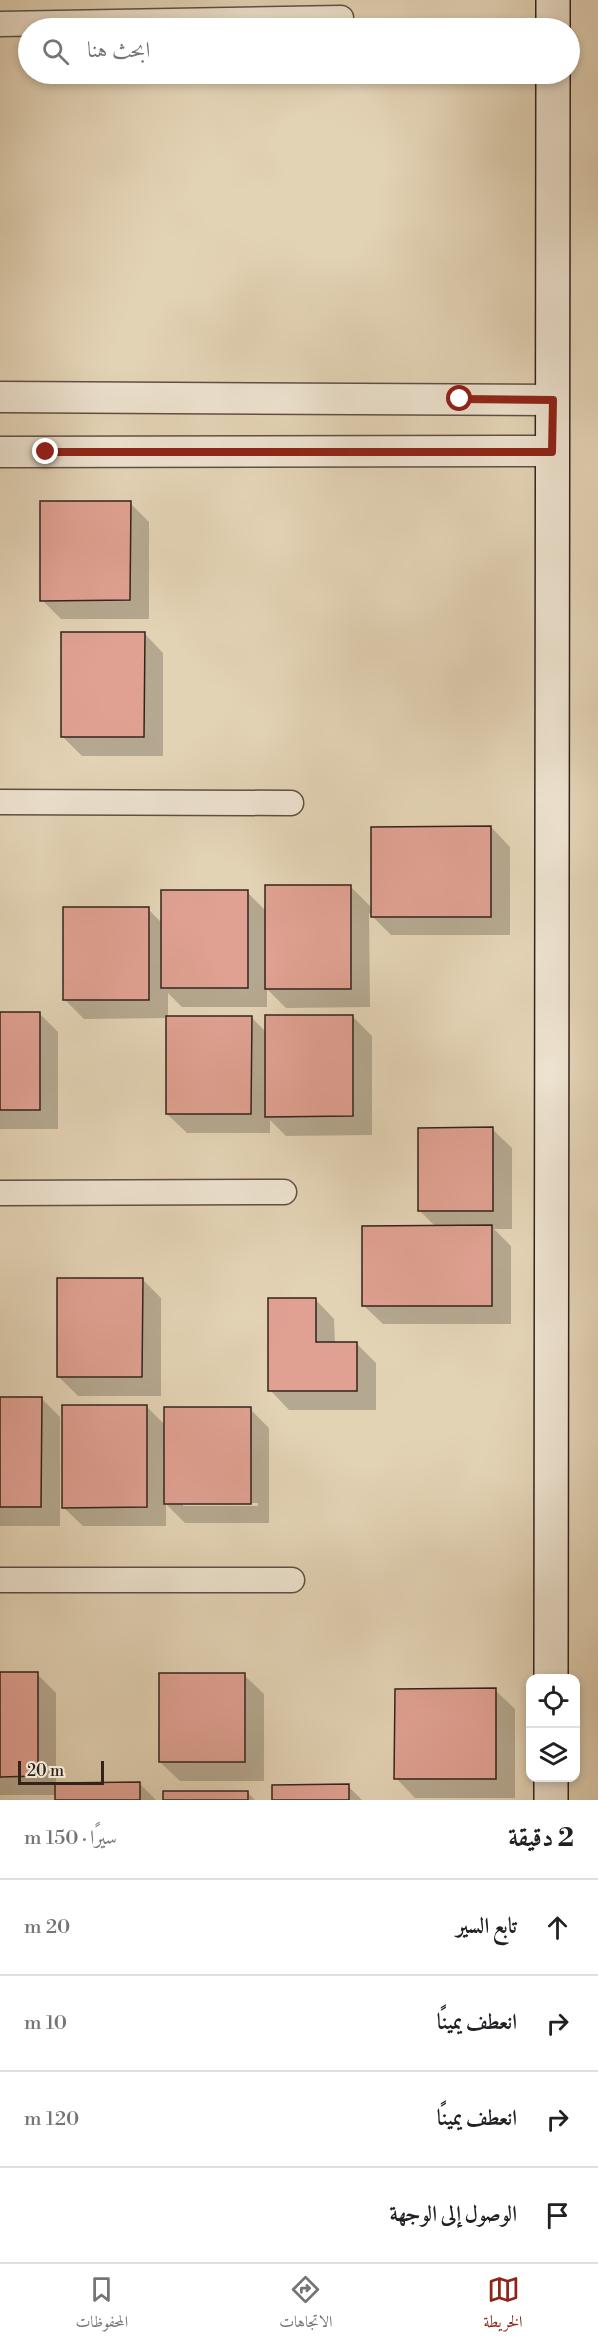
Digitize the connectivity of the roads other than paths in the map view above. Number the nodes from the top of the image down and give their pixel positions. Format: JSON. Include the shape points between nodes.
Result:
{"nodes":[{"id":1,"x":553,"y":0,"type":"edge"},
{"id":2,"x":553,"y":18,"type":"edge"},
{"id":3,"x":0,"y":24,"type":"edge"},
{"id":4,"x":18,"y":24,"type":"edge"},
{"id":5,"x":553,"y":84,"type":"edge"},
{"id":6,"x":0,"y":397,"type":"edge"},
{"id":7,"x":553,"y":400,"type":"junction"},
{"id":8,"x":0,"y":452,"type":"edge"},
{"id":9,"x":552,"y":452,"type":"junction"},
{"id":10,"x":0,"y":802,"type":"edge"},
{"id":11,"x":291,"y":803,"type":"dead end"},
{"id":12,"x":284,"y":1192,"type":"dead end"},
{"id":13,"x":0,"y":1193,"type":"edge"},
{"id":14,"x":0,"y":1580,"type":"edge"},
{"id":15,"x":292,"y":1580,"type":"dead end"},
{"id":16,"x":551,"y":1674,"type":"edge"},
{"id":17,"x":551,"y":1782,"type":"edge"},
{"id":18,"x":551,"y":1800,"type":"edge"}],
"edges":[{"from":1,"to":2,"type":"main road"},
{"from":3,"to":4,"type":"street"},
{"from":5,"to":7,"type":"main road"},
{"from":6,"to":7,"type":"street"},
{"from":7,"to":9,"type":"main road"},
{"from":8,"to":9,"type":"street"},
{"from":9,"to":16,"type":"main road"},
{"from":10,"to":11,"type":"street"},
{"from":12,"to":13,"type":"street"},
{"from":14,"to":15,"type":"street"},
{"from":17,"to":18,"type":"main road"}]}
